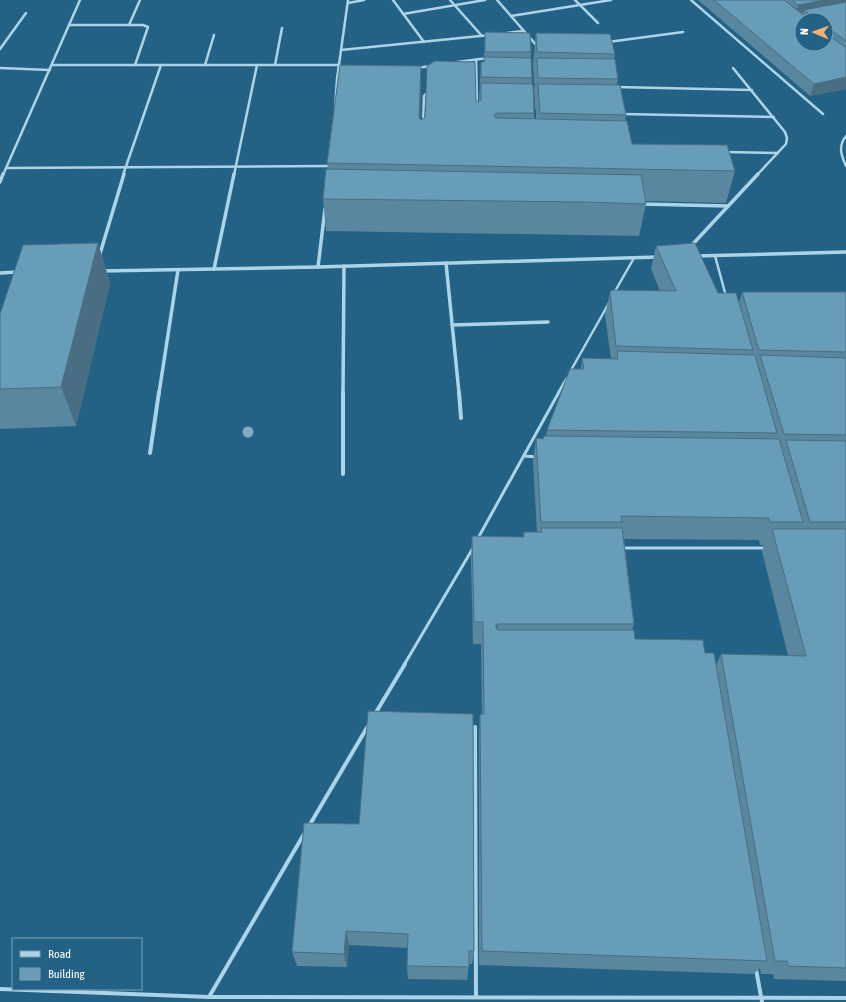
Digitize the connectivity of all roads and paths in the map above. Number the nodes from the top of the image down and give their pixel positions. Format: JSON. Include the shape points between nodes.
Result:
{"nodes":[{"id":1,"x":80,"y":0,"type":"edge"},
{"id":2,"x":140,"y":0,"type":"edge"},
{"id":3,"x":364,"y":0,"type":"edge"},
{"id":4,"x":393,"y":0,"type":"edge"},
{"id":5,"x":450,"y":0,"type":"edge"},
{"id":6,"x":485,"y":0,"type":"edge"},
{"id":7,"x":497,"y":0,"type":"edge"},
{"id":8,"x":575,"y":0,"type":"edge"},
{"id":9,"x":611,"y":0,"type":"edge"},
{"id":10,"x":691,"y":0,"type":"edge"},
{"id":11,"x":348,"y":1,"type":"edge"},
{"id":12,"x":455,"y":5,"type":"junction"},
{"id":13,"x":580,"y":5,"type":"junction"},
{"id":14,"x":26,"y":13,"type":"dead end"},
{"id":15,"x":403,"y":14,"type":"junction"},
{"id":16,"x":511,"y":16,"type":"junction"},
{"id":17,"x":598,"y":23,"type":"dead end"},
{"id":18,"x":69,"y":25,"type":"junction"},
{"id":19,"x":129,"y":25,"type":"junction"},
{"id":20,"x":282,"y":28,"type":"dead end"},
{"id":21,"x":524,"y":31,"type":"junction"},
{"id":22,"x":683,"y":32,"type":"dead end"},
{"id":23,"x":496,"y":34,"type":"edge"},
{"id":24,"x":503,"y":34,"type":"edge"},
{"id":25,"x":214,"y":35,"type":"dead end"},
{"id":26,"x":482,"y":36,"type":"junction"},
{"id":27,"x":424,"y":42,"type":"junction"},
{"id":28,"x":603,"y":43,"type":"edge"},
{"id":29,"x":0,"y":49,"type":"edge"},
{"id":30,"x":341,"y":50,"type":"junction"},
{"id":31,"x":542,"y":51,"type":"edge"},
{"id":32,"x":492,"y":58,"type":"edge"},
{"id":33,"x":476,"y":60,"type":"junction"},
{"id":34,"x":453,"y":63,"type":"edge"},
{"id":35,"x":52,"y":65,"type":"junction"},
{"id":36,"x":135,"y":65,"type":"junction"},
{"id":37,"x":161,"y":65,"type":"junction"},
{"id":38,"x":205,"y":65,"type":"junction"},
{"id":39,"x":257,"y":65,"type":"junction"},
{"id":40,"x":275,"y":65,"type":"junction"},
{"id":41,"x":339,"y":65,"type":"junction"},
{"id":42,"x":438,"y":65,"type":"edge"},
{"id":43,"x":0,"y":68,"type":"edge"},
{"id":44,"x":414,"y":68,"type":"edge"},
{"id":45,"x":733,"y":68,"type":"dead end"},
{"id":46,"x":50,"y":70,"type":"junction"},
{"id":47,"x":337,"y":78,"type":"junction"},
{"id":48,"x":345,"y":78,"type":"edge"},
{"id":49,"x":477,"y":85,"type":"junction"},
{"id":50,"x":485,"y":85,"type":"edge"},
{"id":51,"x":470,"y":86,"type":"edge"},
{"id":52,"x":432,"y":89,"type":"edge"},
{"id":53,"x":752,"y":90,"type":"junction"},
{"id":54,"x":616,"y":94,"type":"edge"},
{"id":55,"x":477,"y":110,"type":"edge"},
{"id":56,"x":823,"y":114,"type":"dead end"},
{"id":57,"x":334,"y":115,"type":"edge"},
{"id":58,"x":774,"y":117,"type":"junction"},
{"id":59,"x":622,"y":121,"type":"edge"},
{"id":60,"x":423,"y":126,"type":"edge"},
{"id":61,"x":846,"y":136,"type":"edge"},
{"id":62,"x":723,"y":152,"type":"edge"},
{"id":63,"x":778,"y":153,"type":"junction"},
{"id":64,"x":330,"y":159,"type":"edge"},
{"id":65,"x":330,"y":166,"type":"junction"},
{"id":66,"x":846,"y":166,"type":"edge"},
{"id":67,"x":126,"y":167,"type":"junction"},
{"id":68,"x":235,"y":167,"type":"junction"},
{"id":69,"x":6,"y":168,"type":"junction"},
{"id":70,"x":329,"y":173,"type":"edge"},
{"id":71,"x":0,"y":182,"type":"edge"},
{"id":72,"x":634,"y":204,"type":"edge"},
{"id":73,"x":325,"y":206,"type":"edge"},
{"id":74,"x":728,"y":206,"type":"junction"},
{"id":75,"x":686,"y":251,"type":"edge"},
{"id":76,"x":846,"y":252,"type":"edge"},
{"id":77,"x":688,"y":256,"type":"edge"},
{"id":78,"x":715,"y":256,"type":"junction"},
{"id":79,"x":665,"y":257,"type":"edge"},
{"id":80,"x":634,"y":258,"type":"junction"},
{"id":81,"x":446,"y":263,"type":"junction"},
{"id":82,"x":97,"y":264,"type":"edge"},
{"id":83,"x":344,"y":266,"type":"junction"},
{"id":84,"x":318,"y":267,"type":"junction"},
{"id":85,"x":214,"y":269,"type":"junction"},
{"id":86,"x":178,"y":270,"type":"junction"},
{"id":87,"x":95,"y":271,"type":"edge"},
{"id":88,"x":24,"y":272,"type":"edge"},
{"id":89,"x":0,"y":273,"type":"edge"},
{"id":90,"x":727,"y":301,"type":"edge"},
{"id":91,"x":548,"y":322,"type":"dead end"},
{"id":92,"x":452,"y":325,"type":"junction"},
{"id":93,"x":571,"y":371,"type":"junction"},
{"id":94,"x":578,"y":371,"type":"edge"},
{"id":95,"x":461,"y":418,"type":"dead end"},
{"id":96,"x":150,"y":453,"type":"dead end"},
{"id":97,"x":524,"y":456,"type":"junction"},
{"id":98,"x":540,"y":457,"type":"edge"},
{"id":99,"x":343,"y":474,"type":"dead end"},
{"id":100,"x":473,"y":548,"type":"junction"},
{"id":101,"x":481,"y":548,"type":"edge"},
{"id":102,"x":615,"y":548,"type":"edge"},
{"id":103,"x":772,"y":548,"type":"dead end"},
{"id":104,"x":373,"y":718,"type":"edge"},
{"id":105,"x":369,"y":724,"type":"edge"},
{"id":106,"x":475,"y":727,"type":"edge"},
{"id":107,"x":756,"y":967,"type":"edge"},
{"id":108,"x":0,"y":988,"type":"edge"},
{"id":109,"x":12,"y":988,"type":"edge"},
{"id":110,"x":52,"y":990,"type":"edge"},
{"id":111,"x":209,"y":996,"type":"junction"},
{"id":112,"x":476,"y":997,"type":"junction"},
{"id":113,"x":846,"y":998,"type":"edge"},
{"id":114,"x":460,"y":1000,"type":"edge"},
{"id":115,"x":762,"y":1000,"type":"edge"}],
"edges":[{"from":1,"to":18,"type":"street"},
{"from":2,"to":19,"type":"street"},
{"from":3,"to":11,"type":"street"},
{"from":4,"to":15,"type":"street"},
{"from":5,"to":12,"type":"street"},
{"from":6,"to":12,"type":"street"},
{"from":7,"to":16,"type":"street"},
{"from":8,"to":13,"type":"street"},
{"from":9,"to":13,"type":"street"},
{"from":10,"to":56,"type":"street"},
{"from":11,"to":30,"type":"street"},
{"from":12,"to":15,"type":"street"},
{"from":12,"to":26,"type":"street"},
{"from":13,"to":16,"type":"street"},
{"from":13,"to":17,"type":"street"},
{"from":14,"to":29,"type":"street"},
{"from":15,"to":27,"type":"street"},
{"from":16,"to":21,"type":"street"},
{"from":18,"to":19,"type":"street"},
{"from":18,"to":35,"type":"street"},
{"from":19,"to":36,"type":"street","via":[[148,27]]},
{"from":20,"to":40,"type":"street"},
{"from":21,"to":24,"type":"street"},
{"from":21,"to":31,"type":"street"},
{"from":22,"to":28,"type":"street"},
{"from":23,"to":26,"type":"street"},
{"from":25,"to":38,"type":"street"},
{"from":26,"to":27,"type":"street"},
{"from":27,"to":30,"type":"street"},
{"from":30,"to":41,"type":"street"},
{"from":32,"to":33,"type":"street"},
{"from":33,"to":34,"type":"street"},
{"from":33,"to":49,"type":"street"},
{"from":35,"to":36,"type":"street"},
{"from":35,"to":46,"type":"street"},
{"from":36,"to":37,"type":"street"},
{"from":37,"to":38,"type":"street"},
{"from":37,"to":67,"type":"street"},
{"from":38,"to":39,"type":"street"},
{"from":39,"to":40,"type":"street"},
{"from":39,"to":68,"type":"street"},
{"from":40,"to":41,"type":"street"},
{"from":41,"to":47,"type":"street"},
{"from":42,"to":44,"type":"street"},
{"from":43,"to":46,"type":"street"},
{"from":45,"to":53,"type":"street"},
{"from":46,"to":69,"type":"street"},
{"from":47,"to":48,"type":"street"},
{"from":47,"to":57,"type":"street"},
{"from":49,"to":50,"type":"street"},
{"from":49,"to":51,"type":"street"},
{"from":49,"to":55,"type":"street"},
{"from":52,"to":60,"type":"street","via":[[424,96]]},
{"from":53,"to":54,"type":"street","via":[[614,87]]},
{"from":53,"to":58,"type":"street"},
{"from":58,"to":59,"type":"street","via":[[620,114]]},
{"from":58,"to":63,"type":"street","via":[[787,138],[786,144]]},
{"from":61,"to":66,"type":"street","via":[[842,140],[840,150]]},
{"from":62,"to":63,"type":"street"},
{"from":63,"to":74,"type":"street"},
{"from":64,"to":65,"type":"street"},
{"from":65,"to":68,"type":"street"},
{"from":65,"to":70,"type":"street"},
{"from":67,"to":68,"type":"street"},
{"from":67,"to":69,"type":"street"},
{"from":67,"to":82,"type":"street"},
{"from":68,"to":85,"type":"street"},
{"from":69,"to":71,"type":"street"},
{"from":72,"to":74,"type":"street"},
{"from":73,"to":84,"type":"street"},
{"from":74,"to":75,"type":"street"},
{"from":76,"to":78,"type":"street"},
{"from":77,"to":78,"type":"street"},
{"from":78,"to":90,"type":"lane"},
{"from":79,"to":80,"type":"street"},
{"from":80,"to":81,"type":"street"},
{"from":80,"to":93,"type":"lane"},
{"from":81,"to":83,"type":"street"},
{"from":81,"to":92,"type":"street"},
{"from":83,"to":84,"type":"street"},
{"from":83,"to":99,"type":"street"},
{"from":84,"to":85,"type":"street"},
{"from":85,"to":86,"type":"street"},
{"from":86,"to":87,"type":"street"},
{"from":86,"to":96,"type":"street"},
{"from":88,"to":89,"type":"street"},
{"from":91,"to":92,"type":"street"},
{"from":92,"to":95,"type":"street"},
{"from":93,"to":94,"type":"lane"},
{"from":93,"to":97,"type":"lane"},
{"from":97,"to":98,"type":"lane"},
{"from":97,"to":100,"type":"lane"},
{"from":100,"to":101,"type":"lane"},
{"from":100,"to":104,"type":"lane"},
{"from":102,"to":103,"type":"lane"},
{"from":105,"to":111,"type":"lane"},
{"from":106,"to":112,"type":"lane"},
{"from":107,"to":115,"type":"lane"},
{"from":108,"to":109,"type":"lane"},
{"from":110,"to":111,"type":"lane"},
{"from":111,"to":114,"type":"lane"},
{"from":112,"to":114,"type":"lane"},
{"from":112,"to":115,"type":"lane"},
{"from":113,"to":115,"type":"lane"}]}
